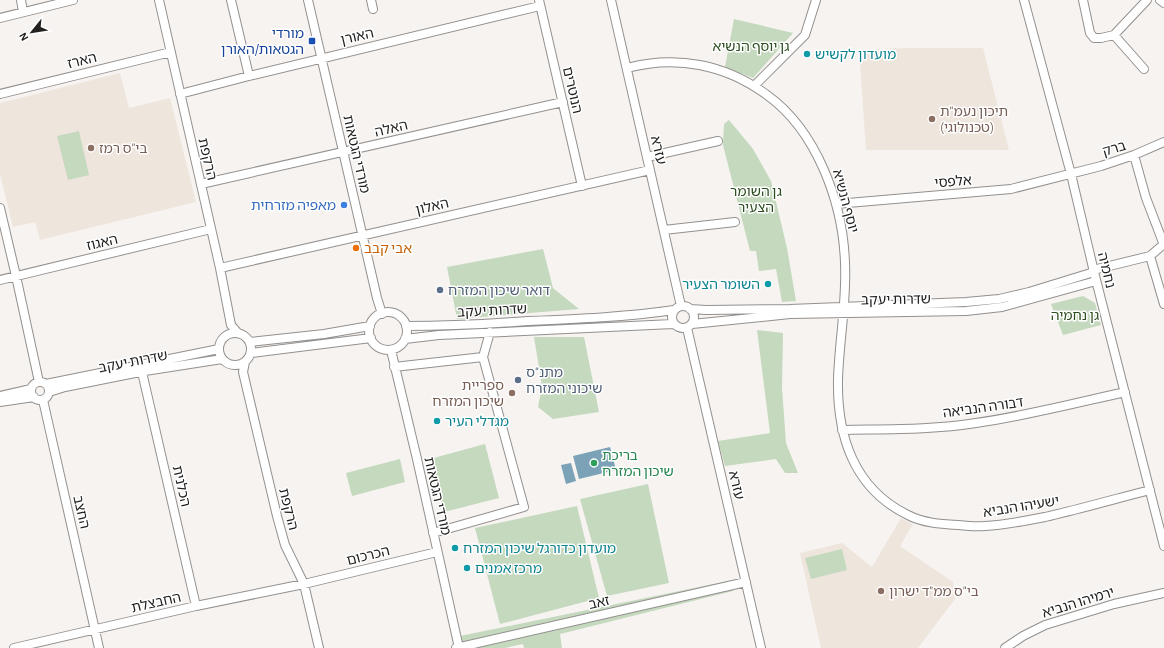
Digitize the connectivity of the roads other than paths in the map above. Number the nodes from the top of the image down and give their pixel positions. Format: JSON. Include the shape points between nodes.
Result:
{"nodes":[{"id":1,"x":20,"y":0,"type":"edge"},
{"id":2,"x":72,"y":0,"type":"edge"},
{"id":3,"x":159,"y":0,"type":"edge"},
{"id":4,"x":230,"y":0,"type":"edge"},
{"id":5,"x":308,"y":0,"type":"edge"},
{"id":6,"x":371,"y":0,"type":"edge"},
{"id":7,"x":611,"y":0,"type":"edge"},
{"id":8,"x":816,"y":0,"type":"edge"},
{"id":9,"x":1024,"y":0,"type":"edge"},
{"id":10,"x":1083,"y":0,"type":"edge"},
{"id":11,"x":1147,"y":0,"type":"edge"},
{"id":12,"x":1160,"y":0,"type":"edge"},
{"id":13,"x":540,"y":3,"type":"edge"},
{"id":14,"x":1164,"y":3,"type":"edge"},
{"id":15,"x":373,"y":9,"type":"dead end"},
{"id":16,"x":24,"y":12,"type":"junction"},
{"id":17,"x":0,"y":18,"type":"edge"},
{"id":18,"x":1114,"y":35,"type":"junction"},
{"id":19,"x":171,"y":52,"type":"junction"},
{"id":20,"x":322,"y":58,"type":"junction"},
{"id":21,"x":627,"y":68,"type":"junction"},
{"id":22,"x":1144,"y":69,"type":"dead end"},
{"id":23,"x":249,"y":76,"type":"junction"},
{"id":24,"x":754,"y":86,"type":"junction"},
{"id":25,"x":0,"y":94,"type":"edge"},
{"id":26,"x":180,"y":94,"type":"junction"},
{"id":27,"x":563,"y":102,"type":"junction"},
{"id":28,"x":718,"y":141,"type":"dead end"},
{"id":29,"x":1164,"y":142,"type":"edge"},
{"id":30,"x":343,"y":152,"type":"junction"},
{"id":31,"x":647,"y":156,"type":"junction"},
{"id":32,"x":1134,"y":156,"type":"junction"},
{"id":33,"x":650,"y":170,"type":"junction"},
{"id":34,"x":1071,"y":174,"type":"junction"},
{"id":35,"x":201,"y":184,"type":"junction"},
{"id":36,"x":582,"y":186,"type":"junction"},
{"id":37,"x":836,"y":204,"type":"junction"},
{"id":38,"x":0,"y":208,"type":"edge"},
{"id":39,"x":735,"y":222,"type":"dead end"},
{"id":40,"x":211,"y":229,"type":"junction"},
{"id":41,"x":664,"y":230,"type":"junction"},
{"id":42,"x":363,"y":235,"type":"junction"},
{"id":43,"x":1164,"y":244,"type":"edge"},
{"id":44,"x":1150,"y":256,"type":"junction"},
{"id":45,"x":220,"y":268,"type":"junction"},
{"id":46,"x":1094,"y":271,"type":"junction"},
{"id":47,"x":16,"y":276,"type":"junction"},
{"id":48,"x":0,"y":280,"type":"edge"},
{"id":49,"x":1096,"y":281,"type":"junction"},
{"id":50,"x":1163,"y":292,"type":"edge"},
{"id":51,"x":1164,"y":304,"type":"edge"},
{"id":52,"x":678,"y":308,"type":"junction"},
{"id":53,"x":690,"y":309,"type":"junction"},
{"id":54,"x":844,"y":310,"type":"junction"},
{"id":55,"x":382,"y":314,"type":"junction"},
{"id":56,"x":673,"y":324,"type":"junction"},
{"id":57,"x":370,"y":326,"type":"junction"},
{"id":58,"x":406,"y":326,"type":"junction"},
{"id":59,"x":690,"y":326,"type":"junction"},
{"id":60,"x":490,"y":332,"type":"junction"},
{"id":61,"x":233,"y":333,"type":"junction"},
{"id":62,"x":371,"y":338,"type":"junction"},
{"id":63,"x":405,"y":339,"type":"junction"},
{"id":64,"x":250,"y":342,"type":"junction"},
{"id":65,"x":219,"y":349,"type":"junction"},
{"id":66,"x":391,"y":350,"type":"junction"},
{"id":67,"x":251,"y":353,"type":"junction"},
{"id":68,"x":482,"y":357,"type":"junction"},
{"id":69,"x":222,"y":359,"type":"junction"},
{"id":70,"x":245,"y":362,"type":"junction"},
{"id":71,"x":236,"y":365,"type":"junction"},
{"id":72,"x":394,"y":367,"type":"junction"},
{"id":73,"x":142,"y":372,"type":"junction"},
{"id":74,"x":244,"y":372,"type":"junction"},
{"id":75,"x":45,"y":386,"type":"junction"},
{"id":76,"x":1125,"y":392,"type":"junction"},
{"id":77,"x":32,"y":393,"type":"junction"},
{"id":78,"x":0,"y":396,"type":"edge"},
{"id":79,"x":43,"y":400,"type":"junction"},
{"id":80,"x":0,"y":402,"type":"edge"},
{"id":81,"x":842,"y":430,"type":"junction"},
{"id":82,"x":1150,"y":490,"type":"junction"},
{"id":83,"x":433,"y":533,"type":"junction"},
{"id":84,"x":1164,"y":546,"type":"edge"},
{"id":85,"x":438,"y":552,"type":"junction"},
{"id":86,"x":746,"y":582,"type":"junction"},
{"id":87,"x":304,"y":584,"type":"junction"},
{"id":88,"x":1164,"y":592,"type":"edge"},
{"id":89,"x":196,"y":606,"type":"junction"},
{"id":90,"x":95,"y":630,"type":"junction"},
{"id":91,"x":14,"y":648,"type":"edge"},
{"id":92,"x":99,"y":648,"type":"edge"},
{"id":93,"x":318,"y":648,"type":"edge"},
{"id":94,"x":458,"y":648,"type":"edge"},
{"id":95,"x":761,"y":648,"type":"edge"},
{"id":96,"x":1005,"y":648,"type":"edge"}],
"edges":[{"from":1,"to":16,"type":"street"},
{"from":2,"to":16,"type":"street"},
{"from":3,"to":19,"type":"street","name":"הרקפת"},
{"from":4,"to":23,"type":"street"},
{"from":5,"to":20,"type":"street","name":"מורדי הגטאות"},
{"from":6,"to":15,"type":"street"},
{"from":7,"to":21,"type":"street","name":"עזרא"},
{"from":8,"to":24,"type":"street","via":[[805,35]]},
{"from":9,"to":34,"type":"street","name":"נחמיה"},
{"from":10,"to":18,"type":"street","via":[[1090,33],[1094,38]]},
{"from":11,"to":18,"type":"street"},
{"from":12,"to":14,"type":"street"},
{"from":13,"to":20,"type":"street","name":"האורן"},
{"from":13,"to":27,"type":"street","name":"הנוטרים"},
{"from":16,"to":17,"type":"street"},
{"from":18,"to":22,"type":"street"},
{"from":19,"to":25,"type":"street","name":"הארז"},
{"from":19,"to":26,"type":"street","name":"הרקפת"},
{"from":20,"to":23,"type":"street","name":"האורן"},
{"from":20,"to":30,"type":"street","name":"מורדי הגטאות"},
{"from":21,"to":24,"type":"street","name":"יוסף הנשיא","via":[[647,63],[690,63],[720,71]]},
{"from":21,"to":31,"type":"street","name":"עזרא"},
{"from":23,"to":26,"type":"street","name":"האורן"},
{"from":24,"to":37,"type":"street","name":"יוסף הנשיא","via":[[782,107],[810,143],[826,173]]},
{"from":26,"to":35,"type":"street","name":"הרקפת"},
{"from":27,"to":30,"type":"street","name":"האלה"},
{"from":27,"to":36,"type":"street","name":"הנוטרים"},
{"from":28,"to":31,"type":"street"},
{"from":29,"to":32,"type":"street","name":"ברק"},
{"from":30,"to":35,"type":"street","name":"האלה"},
{"from":30,"to":42,"type":"street","name":"מורדי הגטאות"},
{"from":31,"to":33,"type":"street","name":"עזרא"},
{"from":32,"to":34,"type":"street","name":"ברק"},
{"from":32,"to":43,"type":"street","via":[[1146,198]]},
{"from":33,"to":36,"type":"street","name":"האלון"},
{"from":33,"to":41,"type":"street","name":"עזרא"},
{"from":34,"to":37,"type":"street","name":"אלפסי","via":[[1011,189]]},
{"from":34,"to":46,"type":"street","name":"נחמיה"},
{"from":35,"to":40,"type":"street","name":"הרקפת"},
{"from":36,"to":42,"type":"street","name":"האלון"},
{"from":37,"to":54,"type":"street","name":"יוסף הנשיא","via":[[845,261]]},
{"from":38,"to":47,"type":"street"},
{"from":39,"to":41,"type":"street"},
{"from":40,"to":45,"type":"street","name":"הרקפת"},
{"from":40,"to":47,"type":"street","name":"האגוז"},
{"from":41,"to":52,"type":"street","name":"עזרא"},
{"from":42,"to":45,"type":"street","name":"האלון"},
{"from":42,"to":55,"type":"street","name":"מורדי הגטאות"},
{"from":43,"to":44,"type":"street"},
{"from":44,"to":46,"type":"street","name":"שדרות יעקב"},
{"from":44,"to":50,"type":"street"},
{"from":45,"to":61,"type":"street","name":"הרקפת"},
{"from":46,"to":49,"type":"street","name":"נחמיה"},
{"from":46,"to":54,"type":"street","name":"שדרות יעקב","via":[[999,299]]},
{"from":47,"to":48,"type":"street","name":"האגוז"},
{"from":47,"to":75,"type":"street"},
{"from":49,"to":54,"type":"street","name":"שדרות יעקב","via":[[995,308],[966,311]]},
{"from":49,"to":76,"type":"street","name":"נחמיה"},
{"from":50,"to":51,"type":"street"},
{"from":52,"to":53,"type":"street"},
{"from":52,"to":56,"type":"street","via":[[671,316]]},
{"from":52,"to":58,"type":"street","name":"שדרות יעקב","via":[[654,313],[571,319]]},
{"from":53,"to":54,"type":"street","name":"שדרות יעקב"},
{"from":53,"to":59,"type":"street","via":[[694,318]]},
{"from":54,"to":59,"type":"street","name":"שדרות יעקב"},
{"from":54,"to":81,"type":"street","name":"ישעיהו הנביא","via":[[838,380]]},
{"from":55,"to":57,"type":"street","via":[[372,321]]},
{"from":55,"to":58,"type":"street","via":[[394,314],[404,321]]},
{"from":56,"to":59,"type":"street","via":[[678,328]]},
{"from":56,"to":60,"type":"street","name":"שדרות יעקב"},
{"from":57,"to":62,"type":"street"},
{"from":57,"to":64,"type":"street"},
{"from":58,"to":63,"type":"street"},
{"from":59,"to":86,"type":"street","name":"עזרא"},
{"from":60,"to":63,"type":"street","name":"שדרות יעקב"},
{"from":60,"to":68,"type":"street"},
{"from":61,"to":64,"type":"street","via":[[247,337]]},
{"from":61,"to":65,"type":"street","via":[[222,339]]},
{"from":62,"to":66,"type":"street","via":[[379,348]]},
{"from":62,"to":67,"type":"street"},
{"from":63,"to":66,"type":"street","via":[[400,346]]},
{"from":64,"to":67,"type":"street"},
{"from":65,"to":69,"type":"street"},
{"from":65,"to":75,"type":"street","name":"שדרות יעקב"},
{"from":66,"to":72,"type":"street","name":"מורדי הגטאות"},
{"from":67,"to":70,"type":"street"},
{"from":68,"to":72,"type":"street"},
{"from":68,"to":83,"type":"street","via":[[524,507]]},
{"from":69,"to":71,"type":"street"},
{"from":69,"to":73,"type":"street","name":"שדרות יעקב"},
{"from":70,"to":71,"type":"street"},
{"from":70,"to":74,"type":"street","name":"הרקפת"},
{"from":71,"to":74,"type":"street"},
{"from":72,"to":83,"type":"street","name":"מורדי הגטאות"},
{"from":73,"to":75,"type":"street","name":"שדרות יעקב","via":[[65,387]]},
{"from":73,"to":89,"type":"street","name":"הכלנית"},
{"from":74,"to":87,"type":"street","name":"הרקפת","via":[[285,545]]},
{"from":75,"to":77,"type":"street","via":[[34,384]]},
{"from":75,"to":79,"type":"street","via":[[47,397]]},
{"from":76,"to":81,"type":"street","name":"דבורה הנביאה","via":[[975,424]]},
{"from":76,"to":82,"type":"street","name":"נחמיה"},
{"from":77,"to":78,"type":"street"},
{"from":77,"to":79,"type":"street","via":[[38,400]]},
{"from":77,"to":80,"type":"street"},
{"from":79,"to":90,"type":"street","name":"החצב"},
{"from":81,"to":82,"type":"street","name":"ישעיהו הנביא","via":[[859,471],[872,489],[908,516],[933,523],[982,527],[1009,524],[1080,509]]},
{"from":82,"to":84,"type":"street","name":"נחמיה"},
{"from":83,"to":85,"type":"street","name":"מורדי הגטאות"},
{"from":85,"to":87,"type":"street","name":"הכרכום"},
{"from":85,"to":94,"type":"street","name":"מורדי הגטאות"},
{"from":86,"to":94,"type":"street","name":"זאב"},
{"from":86,"to":95,"type":"street","name":"עזרא"},
{"from":87,"to":89,"type":"street","name":"החבצלת"},
{"from":87,"to":93,"type":"street","name":"הרקפת"},
{"from":88,"to":96,"type":"street","name":"ירמיהו הנביא","via":[[1045,625]]},
{"from":89,"to":90,"type":"street","name":"החבצלת"},
{"from":90,"to":91,"type":"street","name":"החבצלת"},
{"from":90,"to":92,"type":"street","name":"החצב"}]}
